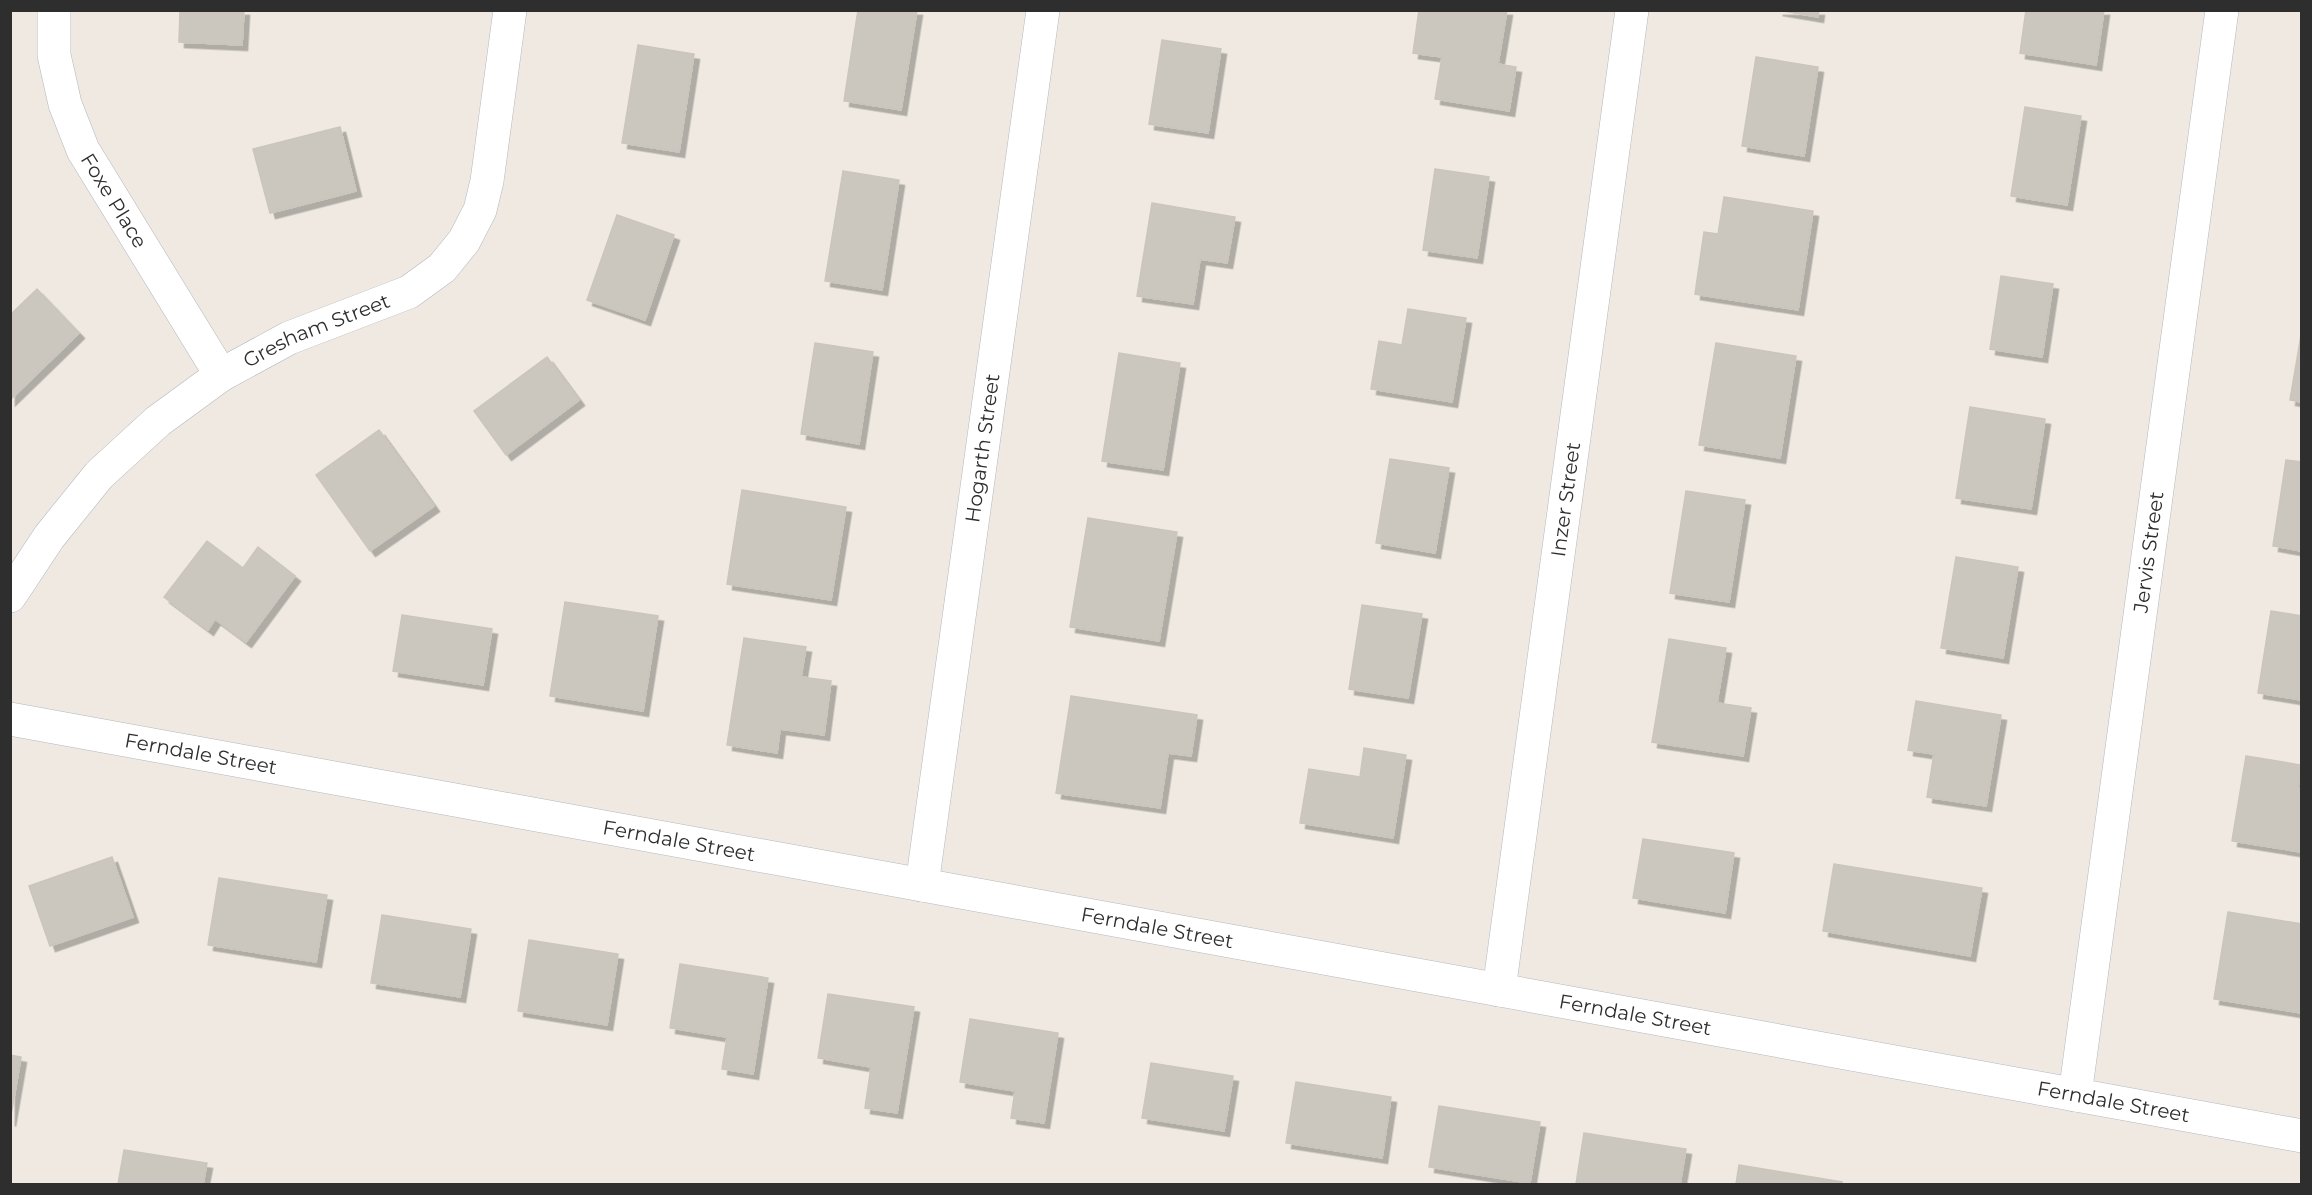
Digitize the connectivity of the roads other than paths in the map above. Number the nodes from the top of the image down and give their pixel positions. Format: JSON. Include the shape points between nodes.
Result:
{"nodes":[{"id":1,"x":54,"y":10,"type":"edge"},
{"id":2,"x":510,"y":10,"type":"edge"},
{"id":3,"x":1043,"y":10,"type":"edge"},
{"id":4,"x":1632,"y":10,"type":"edge"},
{"id":5,"x":2222,"y":10,"type":"edge"},
{"id":6,"x":221,"y":375,"type":"junction"},
{"id":7,"x":10,"y":596,"type":"edge"},
{"id":8,"x":10,"y":720,"type":"edge"},
{"id":9,"x":922,"y":885,"type":"junction"},
{"id":10,"x":1499,"y":990,"type":"junction"},
{"id":11,"x":2075,"y":1095,"type":"junction"},
{"id":12,"x":2301,"y":1136,"type":"edge"}],
"edges":[{"from":1,"to":6,"type":"street","name":"Foxe Place","via":[[54,55],[60,84],[83,150]]},
{"from":2,"to":6,"type":"street","name":"Gresham Street","via":[[487,181],[480,210],[464,241],[442,267],[409,292],[289,338]]},
{"from":3,"to":9,"type":"street","name":"Hogarth Street"},
{"from":4,"to":10,"type":"street","name":"Inzer Street"},
{"from":5,"to":11,"type":"street","name":"Jervis Street"},
{"from":6,"to":7,"type":"street","name":"Gresham Street","via":[[158,421],[99,475],[48,537]]},
{"from":8,"to":9,"type":"street","name":"Ferndale Street"},
{"from":9,"to":10,"type":"street","name":"Ferndale Street"},
{"from":10,"to":11,"type":"street","name":"Ferndale Street"},
{"from":11,"to":12,"type":"street","name":"Ferndale Street"}]}
